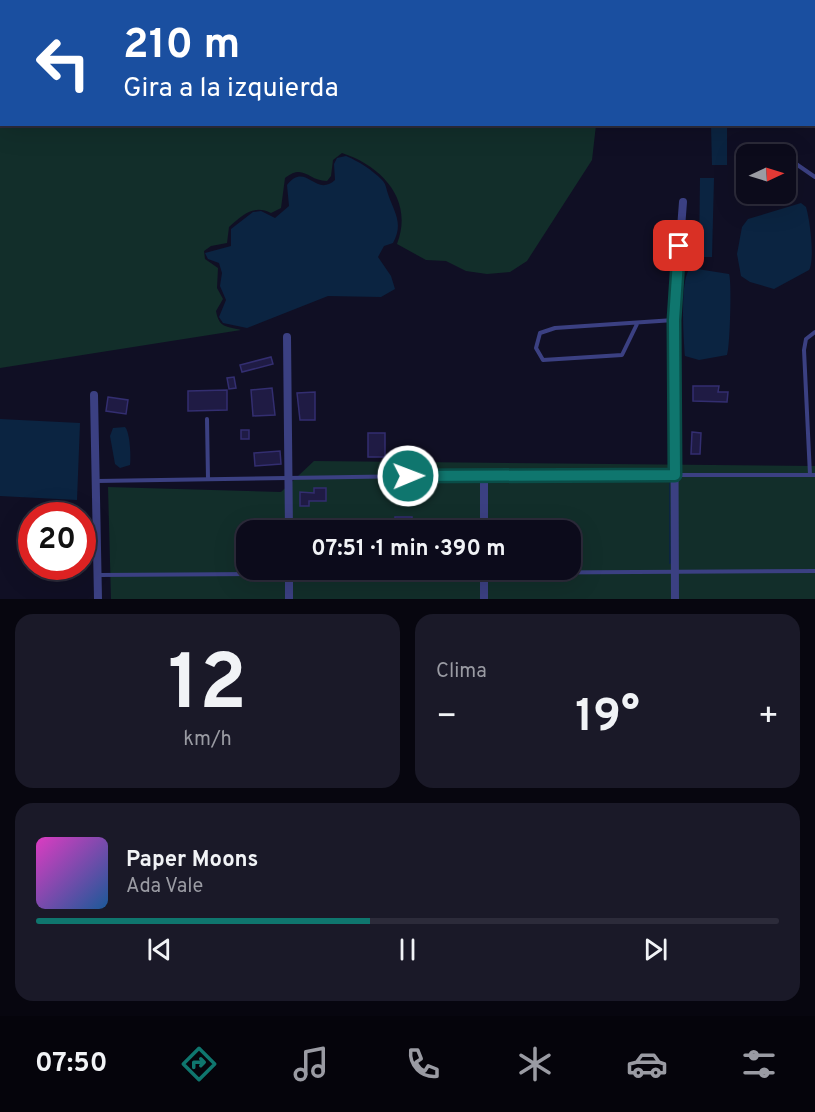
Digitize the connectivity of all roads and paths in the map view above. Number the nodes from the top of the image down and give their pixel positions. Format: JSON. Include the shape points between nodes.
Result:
{"nodes":[{"id":1,"x":796,"y":164,"type":"edge"},
{"id":2,"x":815,"y":177,"type":"edge"},
{"id":3,"x":683,"y":202,"type":"dead end"},
{"id":4,"x":674,"y":320,"type":"junction"},
{"id":5,"x":637,"y":324,"type":"junction"},
{"id":6,"x":815,"y":332,"type":"edge"},
{"id":7,"x":287,"y":337,"type":"dead end"},
{"id":8,"x":94,"y":395,"type":"dead end"},
{"id":9,"x":207,"y":419,"type":"dead end"},
{"id":10,"x":484,"y":475,"type":"junction"},
{"id":11,"x":675,"y":475,"type":"junction"},
{"id":12,"x":813,"y":475,"type":"edge"},
{"id":13,"x":288,"y":478,"type":"junction"},
{"id":14,"x":208,"y":479,"type":"junction"},
{"id":15,"x":97,"y":481,"type":"junction"},
{"id":16,"x":289,"y":520,"type":"edge"},
{"id":17,"x":484,"y":520,"type":"edge"},
{"id":18,"x":581,"y":571,"type":"edge"},
{"id":19,"x":675,"y":571,"type":"junction"},
{"id":20,"x":815,"y":571,"type":"edge"},
{"id":21,"x":236,"y":573,"type":"edge"},
{"id":22,"x":98,"y":575,"type":"junction"},
{"id":23,"x":289,"y":580,"type":"edge"},
{"id":24,"x":484,"y":580,"type":"edge"},
{"id":25,"x":98,"y":599,"type":"edge"},
{"id":26,"x":290,"y":599,"type":"edge"},
{"id":27,"x":484,"y":599,"type":"edge"},
{"id":28,"x":675,"y":599,"type":"edge"}],
"edges":[{"from":1,"to":2,"type":"lane"},
{"from":3,"to":4,"type":"street"},
{"from":4,"to":5,"type":"lane"},
{"from":4,"to":11,"type":"street"},
{"from":5,"to":5,"type":"lane","via":[[548,330],[540,333],[536,348],[543,360],[617,357],[627,349]]},
{"from":6,"to":12,"type":"lane","via":[[806,339],[804,350]]},
{"from":7,"to":13,"type":"street"},
{"from":8,"to":15,"type":"street"},
{"from":9,"to":14,"type":"lane"},
{"from":10,"to":11,"type":"lane"},
{"from":10,"to":13,"type":"lane"},
{"from":10,"to":17,"type":"street"},
{"from":11,"to":12,"type":"lane"},
{"from":11,"to":19,"type":"street"},
{"from":13,"to":14,"type":"lane"},
{"from":13,"to":16,"type":"street"},
{"from":14,"to":15,"type":"lane"},
{"from":15,"to":22,"type":"street"},
{"from":18,"to":19,"type":"lane"},
{"from":19,"to":20,"type":"lane"},
{"from":19,"to":28,"type":"street"},
{"from":21,"to":22,"type":"lane"},
{"from":22,"to":25,"type":"street"},
{"from":23,"to":26,"type":"street"},
{"from":24,"to":27,"type":"street"}]}
